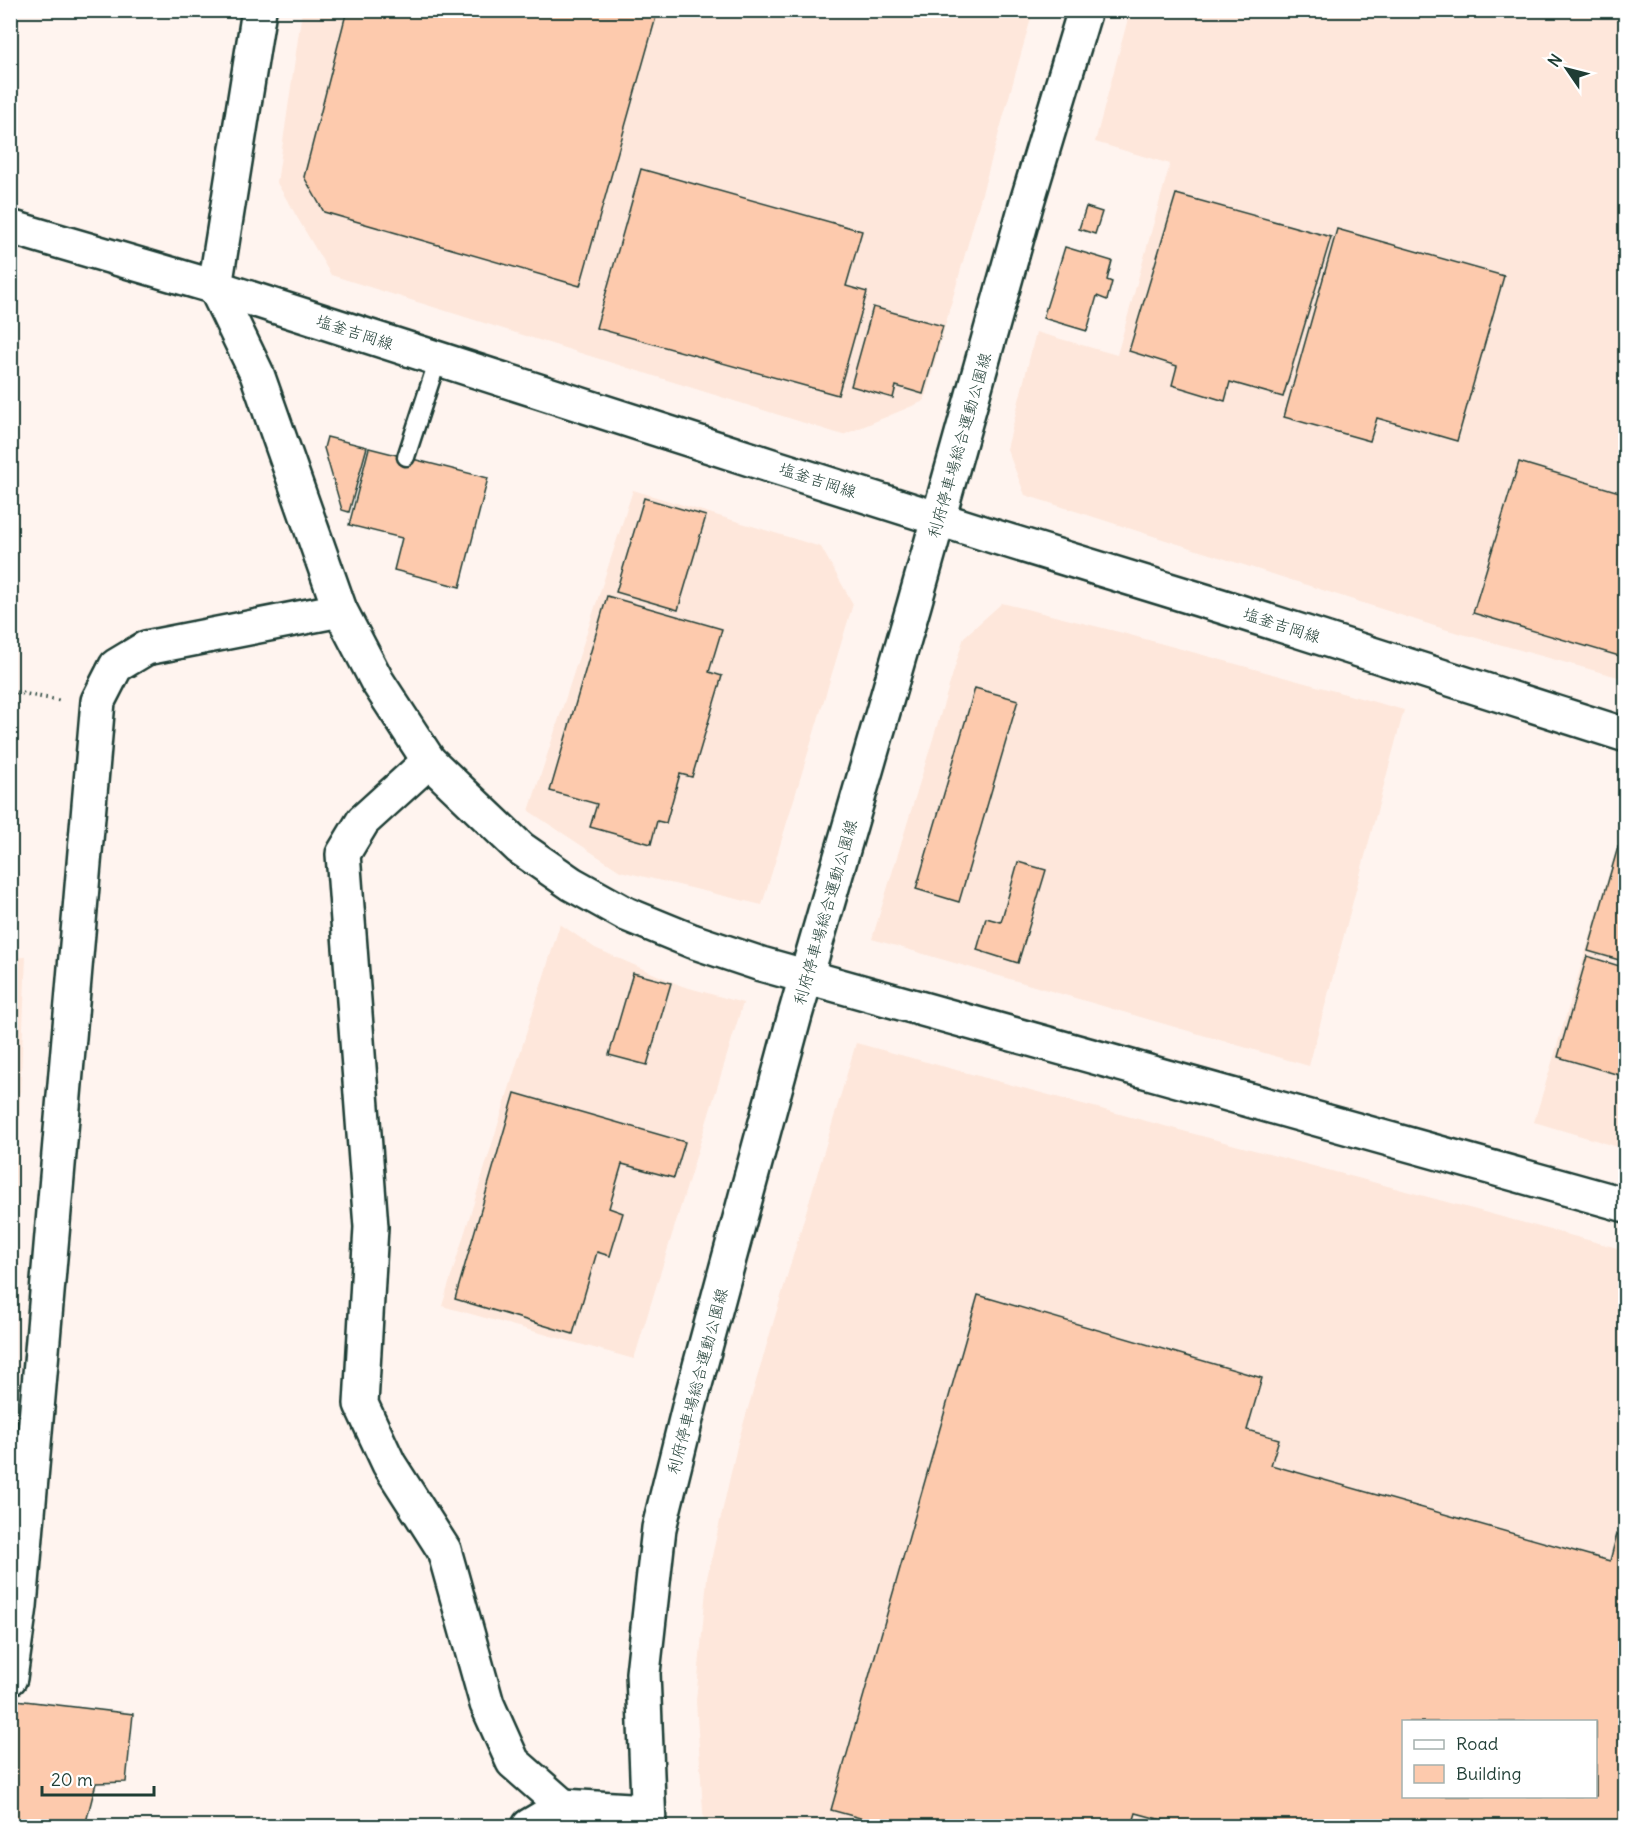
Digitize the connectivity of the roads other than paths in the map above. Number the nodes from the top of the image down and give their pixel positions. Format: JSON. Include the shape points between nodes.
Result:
{"nodes":[{"id":1,"x":258,"y":10,"type":"edge"},
{"id":2,"x":1085,"y":10,"type":"edge"},
{"id":3,"x":10,"y":227,"type":"edge"},
{"id":4,"x":215,"y":287,"type":"junction"},
{"id":5,"x":438,"y":359,"type":"junction"},
{"id":6,"x":406,"y":457,"type":"dead end"},
{"id":7,"x":938,"y":518,"type":"junction"},
{"id":8,"x":340,"y":610,"type":"junction"},
{"id":9,"x":1626,"y":735,"type":"edge"},
{"id":10,"x":429,"y":761,"type":"junction"},
{"id":11,"x":807,"y":976,"type":"junction"},
{"id":12,"x":1626,"y":1205,"type":"edge"},
{"id":13,"x":10,"y":1678,"type":"edge"},
{"id":14,"x":568,"y":1816,"type":"edge"},
{"id":15,"x":648,"y":1819,"type":"edge"},
{"id":16,"x":529,"y":1827,"type":"edge"}],
"edges":[{"from":1,"to":4,"type":"street"},
{"from":2,"to":7,"type":"street","name":"利府停車場総合運動公園線"},
{"from":3,"to":4,"type":"street","name":"塩釜吉岡線"},
{"from":4,"to":5,"type":"street","name":"塩釜吉岡線"},
{"from":4,"to":8,"type":"street","via":[[257,374]]},
{"from":5,"to":6,"type":"lane"},
{"from":5,"to":7,"type":"street","name":"塩釜吉岡線"},
{"from":7,"to":9,"type":"street","name":"塩釜吉岡線"},
{"from":7,"to":11,"type":"street","name":"利府停車場総合運動公園線"},
{"from":8,"to":10,"type":"street","via":[[377,681]]},
{"from":8,"to":13,"type":"street","via":[[146,648],[116,666],[98,701],[20,1606]]},
{"from":10,"to":11,"type":"street","via":[[520,848],[572,884],[626,914],[692,941]]},
{"from":10,"to":14,"type":"street","via":[[363,821],[343,854],[371,1227],[361,1404],[389,1464],[444,1550],[487,1704],[513,1762]]},
{"from":11,"to":12,"type":"street"},
{"from":11,"to":15,"type":"street","name":"利府停車場総合運動公園線","via":[[659,1528],[643,1673]]},
{"from":14,"to":15,"type":"street"},
{"from":14,"to":16,"type":"street"}]}
